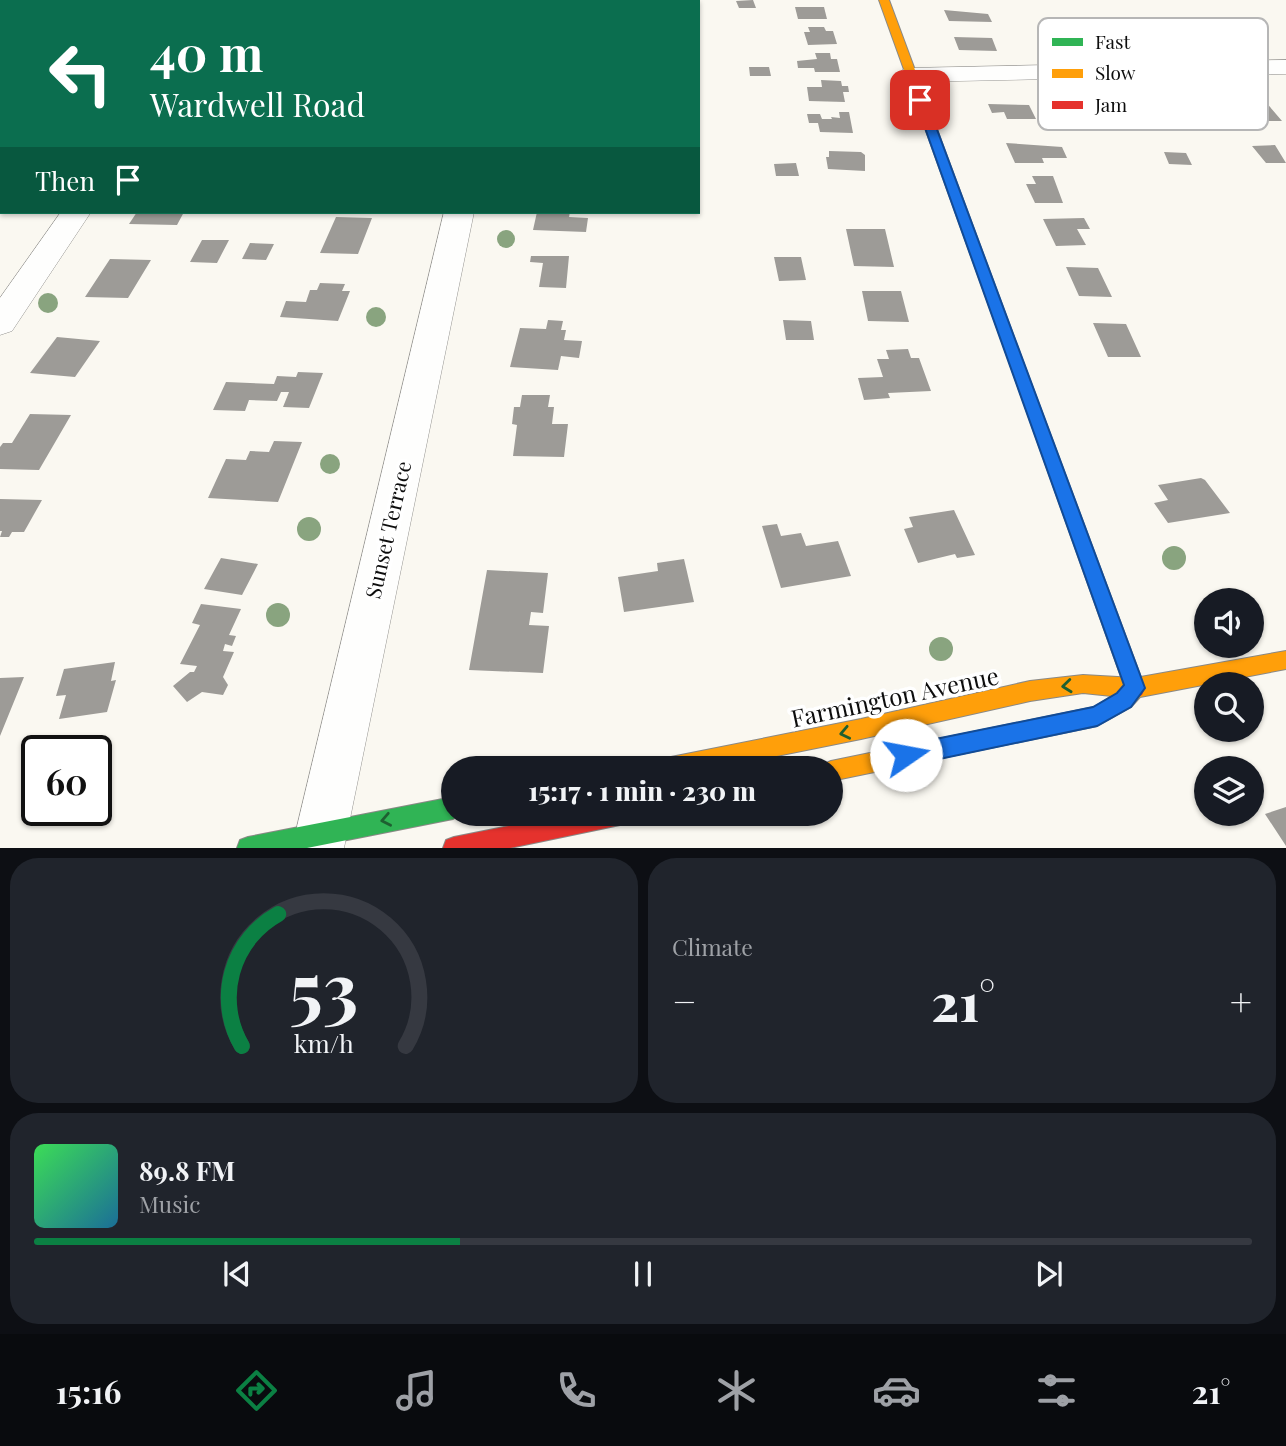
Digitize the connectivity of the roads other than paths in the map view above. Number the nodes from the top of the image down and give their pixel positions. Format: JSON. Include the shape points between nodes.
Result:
{"nodes":[{"id":1,"x":884,"y":0,"type":"edge"},
{"id":2,"x":1268,"y":67,"type":"edge"},
{"id":3,"x":1286,"y":67,"type":"edge"},
{"id":4,"x":1038,"y":72,"type":"edge"},
{"id":5,"x":911,"y":75,"type":"junction"},
{"id":6,"x":75,"y":214,"type":"edge"},
{"id":7,"x":459,"y":214,"type":"edge"},
{"id":8,"x":0,"y":323,"type":"edge"},
{"id":9,"x":1286,"y":660,"type":"edge"},
{"id":10,"x":1135,"y":688,"type":"junction"},
{"id":11,"x":733,"y":756,"type":"edge"},
{"id":12,"x":843,"y":769,"type":"edge"},
{"id":13,"x":441,"y":811,"type":"edge"},
{"id":14,"x":561,"y":826,"type":"edge"},
{"id":15,"x":320,"y":840,"type":"edge"},
{"id":16,"x":248,"y":848,"type":"edge"},
{"id":17,"x":454,"y":848,"type":"edge"}],
"edges":[{"from":1,"to":5,"type":"street"},
{"from":2,"to":3,"type":"street"},
{"from":4,"to":5,"type":"street"},
{"from":5,"to":10,"type":"street"},
{"from":6,"to":8,"type":"street"},
{"from":7,"to":15,"type":"street","name":"Sunset Terrace"},
{"from":9,"to":10,"type":"street","name":"Farmington Avenue"},
{"from":10,"to":11,"type":"street","name":"Farmington Avenue","one_way":true,"via":[[1060,686]]},
{"from":10,"to":12,"type":"street","name":"Farmington Avenue","via":[[1097,716]]},
{"from":13,"to":15,"type":"street","one_way":true},
{"from":14,"to":17,"type":"street"},
{"from":15,"to":16,"type":"street"}]}
